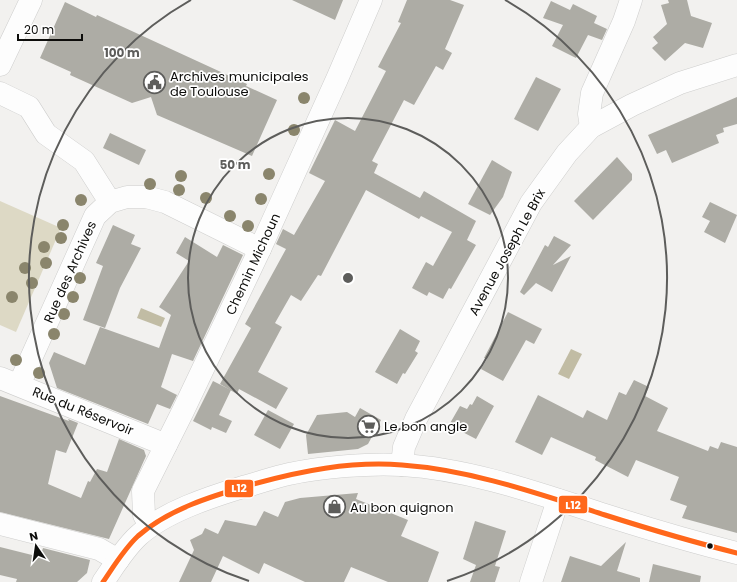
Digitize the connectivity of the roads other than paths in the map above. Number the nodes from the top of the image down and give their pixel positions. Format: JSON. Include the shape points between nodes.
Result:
{"nodes":[{"id":1,"x":31,"y":0,"type":"edge"},
{"id":2,"x":371,"y":0,"type":"edge"},
{"id":3,"x":632,"y":0,"type":"edge"},
{"id":4,"x":737,"y":65,"type":"edge"},
{"id":5,"x":0,"y":66,"type":"edge"},
{"id":6,"x":0,"y":92,"type":"edge"},
{"id":7,"x":591,"y":128,"type":"junction"},
{"id":8,"x":110,"y":202,"type":"junction"},
{"id":9,"x":260,"y":249,"type":"junction"},
{"id":10,"x":10,"y":381,"type":"edge"},
{"id":11,"x":166,"y":445,"type":"junction"},
{"id":12,"x":402,"y":465,"type":"junction"},
{"id":13,"x":558,"y":500,"type":"junction"},
{"id":14,"x":0,"y":524,"type":"edge"},
{"id":15,"x":150,"y":526,"type":"junction"},
{"id":16,"x":737,"y":553,"type":"edge"},
{"id":17,"x":118,"y":560,"type":"junction"},
{"id":18,"x":102,"y":582,"type":"edge"},
{"id":19,"x":531,"y":582,"type":"edge"}],
"edges":[{"from":1,"to":5,"type":"street"},
{"from":2,"to":9,"type":"street","name":"Chemin Michoun"},
{"from":3,"to":7,"type":"street","via":[[592,93],[589,114]]},
{"from":4,"to":7,"type":"street","name":"Avenue Joseph Le Brix","via":[[680,83],[632,105]]},
{"from":6,"to":8,"type":"street","via":[[29,106],[46,134],[84,161]]},
{"from":7,"to":12,"type":"street","name":"Avenue Joseph Le Brix","via":[[567,153],[531,203],[416,419],[404,447]]},
{"from":8,"to":9,"type":"street","name":"Rue des Archives","via":[[127,197],[146,197],[165,202]]},
{"from":8,"to":10,"type":"street","name":"Rue des Archives","via":[[95,216]]},
{"from":9,"to":11,"type":"street","name":"Chemin Michoun"},
{"from":10,"to":11,"type":"street","name":"Rue du Réservoir"},
{"from":11,"to":15,"type":"street","name":"Chemin Michoun","via":[[143,491],[144,515]]},
{"from":12,"to":13,"type":"street","via":[[436,469]]},
{"from":12,"to":15,"type":"street","via":[[369,465],[290,474],[223,493]]},
{"from":13,"to":16,"type":"street"},
{"from":13,"to":19,"type":"street"},
{"from":14,"to":17,"type":"street","via":[[99,549]]},
{"from":15,"to":17,"type":"street","via":[[134,540]]},
{"from":17,"to":18,"type":"street"}]}
